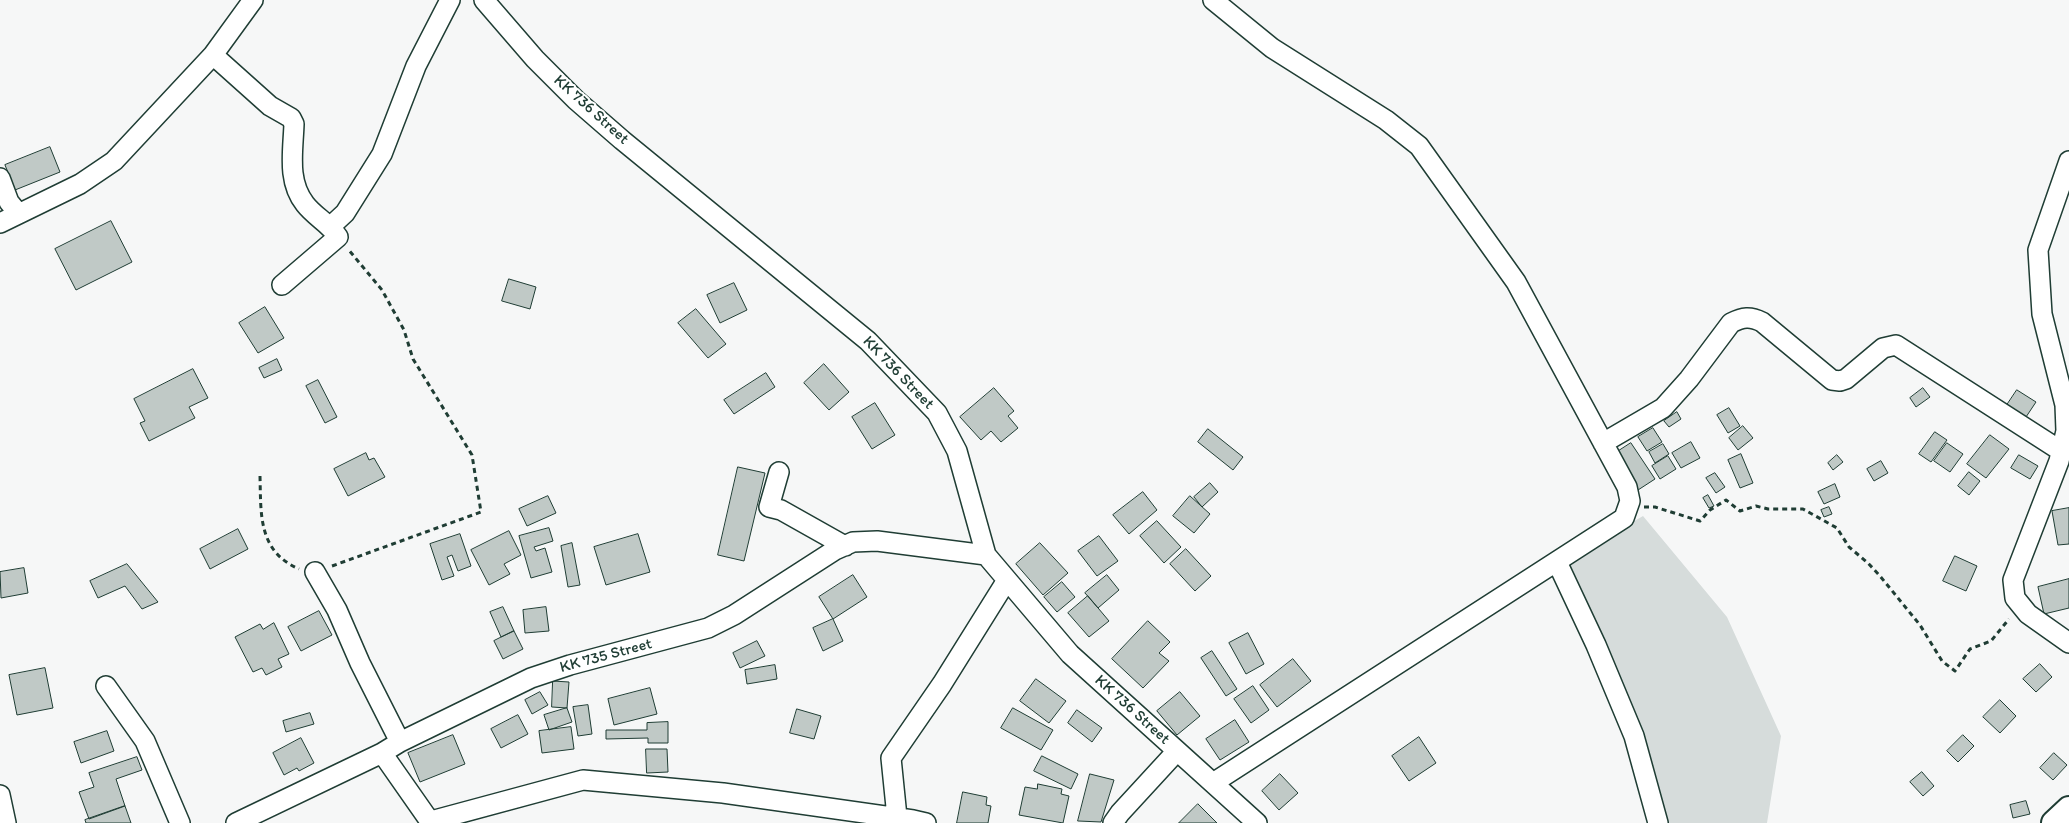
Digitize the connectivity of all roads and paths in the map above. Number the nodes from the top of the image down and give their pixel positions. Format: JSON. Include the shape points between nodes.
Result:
{"nodes":[{"id":1,"x":253,"y":0,"type":"edge"},
{"id":2,"x":450,"y":0,"type":"edge"},
{"id":3,"x":484,"y":0,"type":"edge"},
{"id":4,"x":1213,"y":0,"type":"edge"},
{"id":5,"x":213,"y":55,"type":"junction"},
{"id":6,"x":2069,"y":161,"type":"edge"},
{"id":7,"x":0,"y":178,"type":"edge"},
{"id":8,"x":18,"y":213,"type":"junction"},
{"id":9,"x":0,"y":224,"type":"edge"},
{"id":10,"x":335,"y":232,"type":"junction"},
{"id":11,"x":282,"y":285,"type":"dead end"},
{"id":12,"x":1603,"y":443,"type":"junction"},
{"id":13,"x":2061,"y":451,"type":"junction"},
{"id":14,"x":779,"y":472,"type":"dead end"},
{"id":15,"x":260,"y":476,"type":"dead end"},
{"id":16,"x":1625,"y":514,"type":"junction"},
{"id":17,"x":844,"y":546,"type":"junction"},
{"id":18,"x":986,"y":555,"type":"junction"},
{"id":19,"x":1557,"y":562,"type":"junction"},
{"id":20,"x":315,"y":572,"type":"junction"},
{"id":21,"x":1007,"y":580,"type":"junction"},
{"id":22,"x":2020,"y":604,"type":"junction"},
{"id":23,"x":2069,"y":643,"type":"edge"},
{"id":24,"x":106,"y":686,"type":"dead end"},
{"id":25,"x":400,"y":742,"type":"junction"},
{"id":26,"x":1177,"y":751,"type":"junction"},
{"id":27,"x":382,"y":753,"type":"junction"},
{"id":28,"x":1213,"y":783,"type":"junction"},
{"id":29,"x":0,"y":794,"type":"edge"},
{"id":30,"x":2069,"y":809,"type":"edge"},
{"id":31,"x":897,"y":817,"type":"junction"},
{"id":32,"x":431,"y":822,"type":"edge"},
{"id":33,"x":6,"y":823,"type":"edge"},
{"id":34,"x":180,"y":823,"type":"edge"},
{"id":35,"x":236,"y":823,"type":"edge"},
{"id":36,"x":926,"y":823,"type":"edge"},
{"id":37,"x":1113,"y":823,"type":"edge"},
{"id":38,"x":1257,"y":823,"type":"edge"},
{"id":39,"x":1658,"y":823,"type":"edge"},
{"id":40,"x":2054,"y":823,"type":"edge"}],
"edges":[{"from":1,"to":5,"type":"street"},
{"from":2,"to":10,"type":"street","via":[[416,66],[382,154]]},
{"from":3,"to":18,"type":"street","name":"KK 736 Street","via":[[576,100],[868,341],[937,413],[957,451]]},
{"from":4,"to":12,"type":"street","via":[[1272,48],[1386,120],[1418,146],[1516,282]]},
{"from":5,"to":8,"type":"street","via":[[114,161],[80,184]]},
{"from":5,"to":10,"type":"street","via":[[270,106],[291,118],[294,124],[292,179],[305,204]]},
{"from":6,"to":13,"type":"street","via":[[2038,250],[2042,314],[2065,405],[2066,431]]},
{"from":7,"to":8,"type":"street"},
{"from":8,"to":9,"type":"street"},
{"from":10,"to":11,"type":"street"},
{"from":10,"to":20,"type":"path","via":[[382,290],[404,330],[413,359],[472,455],[481,512]]},
{"from":12,"to":13,"type":"street","via":[[1663,408],[1731,323],[1751,317],[1762,322],[1832,380],[1846,379],[1883,348],[1896,344]]},
{"from":12,"to":16,"type":"street","via":[[1627,487],[1630,501]]},
{"from":13,"to":22,"type":"street","via":[[2013,580],[2015,598]]},
{"from":14,"to":17,"type":"street","via":[[769,507]]},
{"from":15,"to":20,"type":"path","via":[[261,518],[272,550],[283,561]]},
{"from":16,"to":19,"type":"street","via":[[1624,518]]},
{"from":16,"to":22,"type":"path","via":[[1654,507],[1700,521],[1726,500],[1740,511],[1756,506],[1803,509],[1837,528],[1849,547],[1880,576],[1920,625],[1942,661],[1956,671],[1970,649],[1991,641]]},
{"from":17,"to":18,"type":"street","name":"KK 735 Street","via":[[853,542],[877,541]]},
{"from":17,"to":25,"type":"street","name":"KK 735 Street","via":[[708,628],[531,678]]},
{"from":18,"to":21,"type":"street","name":"KK 736 Street"},
{"from":19,"to":28,"type":"street"},
{"from":19,"to":39,"type":"street","via":[[1634,736]]},
{"from":20,"to":25,"type":"street","via":[[337,610]]},
{"from":21,"to":26,"type":"street","name":"KK 736 Street","via":[[1070,654]]},
{"from":21,"to":31,"type":"street","via":[[891,758]]},
{"from":22,"to":23,"type":"street","via":[[2028,614]]},
{"from":24,"to":34,"type":"street","via":[[145,740]]},
{"from":25,"to":27,"type":"street","name":"KK 735 Street"},
{"from":26,"to":28,"type":"street","name":"KK 736 Street"},
{"from":26,"to":37,"type":"street"},
{"from":27,"to":32,"type":"street"},
{"from":27,"to":35,"type":"street","name":"KK 735 Street"},
{"from":28,"to":38,"type":"street","name":"KK 736 Street"},
{"from":29,"to":33,"type":"street"},
{"from":30,"to":40,"type":"main road"},
{"from":31,"to":32,"type":"street","via":[[724,792],[583,780]]},
{"from":31,"to":36,"type":"street"}]}
